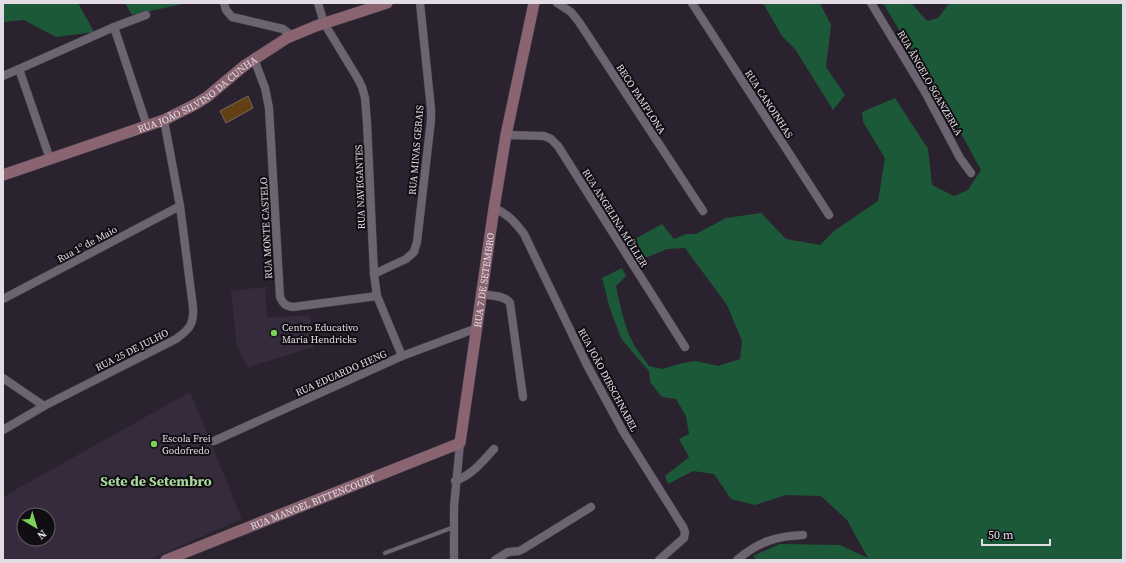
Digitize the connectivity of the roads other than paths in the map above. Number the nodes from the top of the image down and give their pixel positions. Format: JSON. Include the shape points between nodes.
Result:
{"nodes":[{"id":1,"x":224,"y":3,"type":"edge"},
{"id":2,"x":318,"y":3,"type":"edge"},
{"id":3,"x":387,"y":3,"type":"edge"},
{"id":4,"x":420,"y":3,"type":"edge"},
{"id":5,"x":534,"y":3,"type":"edge"},
{"id":6,"x":557,"y":3,"type":"edge"},
{"id":7,"x":692,"y":3,"type":"edge"},
{"id":8,"x":871,"y":3,"type":"edge"},
{"id":9,"x":146,"y":15,"type":"dead end"},
{"id":10,"x":324,"y":24,"type":"junction"},
{"id":11,"x":114,"y":27,"type":"junction"},
{"id":12,"x":292,"y":36,"type":"junction"},
{"id":13,"x":254,"y":58,"type":"junction"},
{"id":14,"x":19,"y":69,"type":"junction"},
{"id":15,"x":3,"y":76,"type":"edge"},
{"id":16,"x":164,"y":120,"type":"junction"},
{"id":17,"x":147,"y":126,"type":"junction"},
{"id":18,"x":506,"y":135,"type":"junction"},
{"id":19,"x":50,"y":160,"type":"junction"},
{"id":20,"x":971,"y":173,"type":"dead end"},
{"id":21,"x":3,"y":175,"type":"edge"},
{"id":22,"x":180,"y":206,"type":"junction"},
{"id":23,"x":494,"y":208,"type":"junction"},
{"id":24,"x":703,"y":211,"type":"dead end"},
{"id":25,"x":829,"y":215,"type":"dead end"},
{"id":26,"x":374,"y":274,"type":"junction"},
{"id":27,"x":482,"y":294,"type":"junction"},
{"id":28,"x":377,"y":296,"type":"junction"},
{"id":29,"x":3,"y":299,"type":"edge"},
{"id":30,"x":477,"y":328,"type":"junction"},
{"id":31,"x":685,"y":347,"type":"dead end"},
{"id":32,"x":402,"y":356,"type":"junction"},
{"id":33,"x":3,"y":378,"type":"edge"},
{"id":34,"x":523,"y":397,"type":"dead end"},
{"id":35,"x":44,"y":406,"type":"junction"},
{"id":36,"x":3,"y":430,"type":"edge"},
{"id":37,"x":214,"y":440,"type":"dead end"},
{"id":38,"x":460,"y":442,"type":"junction"},
{"id":39,"x":494,"y":449,"type":"dead end"},
{"id":40,"x":455,"y":481,"type":"junction"},
{"id":41,"x":590,"y":507,"type":"dead end"},
{"id":42,"x":454,"y":527,"type":"junction"},
{"id":43,"x":803,"y":535,"type":"dead end"},
{"id":44,"x":385,"y":554,"type":"dead end"},
{"id":45,"x":166,"y":560,"type":"edge"},
{"id":46,"x":454,"y":560,"type":"edge"},
{"id":47,"x":495,"y":560,"type":"edge"},
{"id":48,"x":659,"y":560,"type":"edge"},
{"id":49,"x":737,"y":560,"type":"edge"}],
"edges":[{"from":1,"to":12,"type":"street","via":[[232,17],[283,29]]},
{"from":2,"to":10,"type":"street","name":"RUA NAVEGANTES"},
{"from":3,"to":10,"type":"street","name":"RUA JOÃO SILVINO DA CUNHA"},
{"from":4,"to":26,"type":"street","name":"RUA MINAS GERAIS","via":[[431,109],[417,242],[414,252],[406,259]]},
{"from":5,"to":18,"type":"street","name":"RUA 7 DE SETEMBRO"},
{"from":6,"to":24,"type":"street","name":"BECO PAMPLONA","via":[[571,12],[579,22]]},
{"from":7,"to":25,"type":"street","name":"RUA CANOINHAS"},
{"from":8,"to":20,"type":"street","name":"RUA ÂNGELO SGANZERLA"},
{"from":9,"to":11,"type":"street"},
{"from":10,"to":12,"type":"street","name":"RUA JOÃO SILVINO DA CUNHA"},
{"from":10,"to":26,"type":"street","name":"RUA NAVEGANTES","via":[[358,79],[365,98]]},
{"from":11,"to":14,"type":"street"},
{"from":11,"to":17,"type":"street"},
{"from":12,"to":13,"type":"street","name":"RUA JOÃO SILVINO DA CUNHA"},
{"from":13,"to":16,"type":"street","name":"RUA JOÃO SILVINO DA CUNHA","via":[[207,97]]},
{"from":13,"to":28,"type":"street","name":"RUA MONTE CASTELO","via":[[269,108],[282,303],[293,306]]},
{"from":14,"to":15,"type":"street"},
{"from":14,"to":19,"type":"street"},
{"from":16,"to":17,"type":"street","name":"RUA JOÃO SILVINO DA CUNHA"},
{"from":16,"to":22,"type":"street","name":"RUA 25 DE JULHO"},
{"from":17,"to":19,"type":"street","name":"RUA JOÃO SILVINO DA CUNHA"},
{"from":18,"to":23,"type":"street","name":"RUA 7 DE SETEMBRO"},
{"from":18,"to":31,"type":"street","name":"RUA ANGELINA MÜLLER","via":[[544,136],[558,146]]},
{"from":19,"to":21,"type":"street","name":"RUA JOÃO SILVINO DA CUNHA"},
{"from":22,"to":29,"type":"street","name":"Rua 1º de Maio"},
{"from":22,"to":35,"type":"street","name":"RUA 25 DE JULHO","via":[[193,307],[191,326],[176,339]]},
{"from":23,"to":27,"type":"street","name":"RUA 7 DE SETEMBRO"},
{"from":23,"to":48,"type":"street","name":"RUA JOÃO DIRSCHNABEL","via":[[514,220],[524,234],[586,365],[624,433],[683,527],[684,538]]},
{"from":26,"to":28,"type":"street","name":"RUA NAVEGANTES"},
{"from":27,"to":30,"type":"street","name":"RUA 7 DE SETEMBRO"},
{"from":27,"to":34,"type":"street","via":[[508,299],[510,303]]},
{"from":28,"to":32,"type":"street","name":"RUA NAVEGANTES"},
{"from":30,"to":32,"type":"street","name":"RUA EDUARDO HENG"},
{"from":30,"to":38,"type":"street","name":"RUA 7 DE SETEMBRO"},
{"from":32,"to":37,"type":"street","name":"RUA EDUARDO HENG"},
{"from":33,"to":35,"type":"street"},
{"from":35,"to":36,"type":"street","name":"RUA 25 DE JULHO"},
{"from":38,"to":40,"type":"street","name":"RUA 7 DE SETEMBRO"},
{"from":38,"to":45,"type":"street","name":"RUA MANOEL BITTENCOURT"},
{"from":39,"to":40,"type":"street","via":[[471,473]]},
{"from":40,"to":42,"type":"street","name":"RUA 7 DE SETEMBRO"},
{"from":41,"to":47,"type":"street","via":[[523,549],[508,552]]},
{"from":42,"to":44,"type":"lane"},
{"from":42,"to":46,"type":"street","name":"RUA 7 DE SETEMBRO"},
{"from":43,"to":49,"type":"street","via":[[787,535],[772,539],[747,551]]}]}
